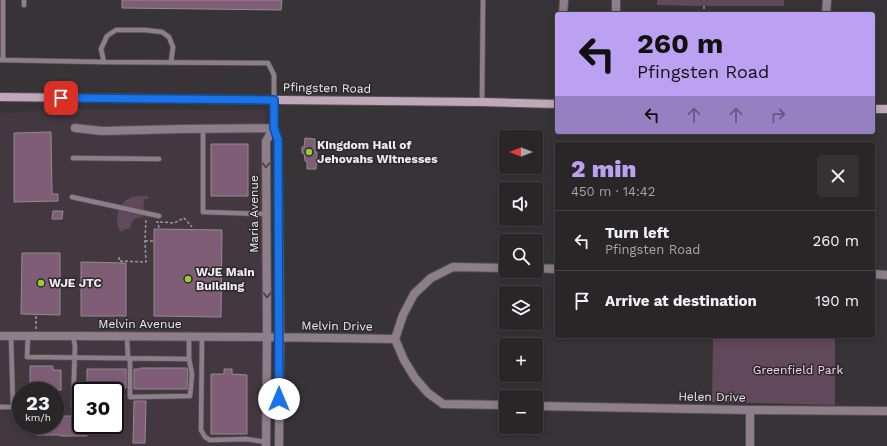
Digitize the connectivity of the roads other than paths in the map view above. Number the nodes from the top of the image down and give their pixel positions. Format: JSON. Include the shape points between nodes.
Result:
{"nodes":[{"id":1,"x":3,"y":0,"type":"edge"},
{"id":2,"x":483,"y":0,"type":"edge"},
{"id":3,"x":564,"y":0,"type":"edge"},
{"id":4,"x":616,"y":0,"type":"edge"},
{"id":5,"x":827,"y":0,"type":"edge"},
{"id":6,"x":563,"y":12,"type":"edge"},
{"id":7,"x":616,"y":12,"type":"edge"},
{"id":8,"x":826,"y":12,"type":"edge"},
{"id":9,"x":1,"y":60,"type":"edge"},
{"id":10,"x":104,"y":62,"type":"junction"},
{"id":11,"x":171,"y":62,"type":"junction"},
{"id":12,"x":0,"y":97,"type":"edge"},
{"id":13,"x":274,"y":100,"type":"junction"},
{"id":14,"x":482,"y":102,"type":"junction"},
{"id":15,"x":555,"y":104,"type":"edge"},
{"id":16,"x":875,"y":109,"type":"edge"},
{"id":17,"x":887,"y":109,"type":"edge"},
{"id":18,"x":75,"y":128,"type":"dead end"},
{"id":19,"x":203,"y":128,"type":"junction"},
{"id":20,"x":274,"y":128,"type":"junction"},
{"id":21,"x":73,"y":158,"type":"dead end"},
{"id":22,"x":159,"y":159,"type":"dead end"},
{"id":23,"x":72,"y":197,"type":"dead end"},
{"id":24,"x":266,"y":214,"type":"junction"},
{"id":25,"x":159,"y":216,"type":"dead end"},
{"id":26,"x":499,"y":268,"type":"edge"},
{"id":27,"x":543,"y":268,"type":"edge"},
{"id":28,"x":555,"y":269,"type":"edge"},
{"id":29,"x":875,"y":274,"type":"edge"},
{"id":30,"x":887,"y":274,"type":"edge"},
{"id":31,"x":0,"y":336,"type":"edge"},
{"id":32,"x":11,"y":336,"type":"junction"},
{"id":33,"x":32,"y":336,"type":"junction"},
{"id":34,"x":73,"y":336,"type":"junction"},
{"id":35,"x":127,"y":337,"type":"junction"},
{"id":36,"x":189,"y":337,"type":"junction"},
{"id":37,"x":202,"y":337,"type":"junction"},
{"id":38,"x":267,"y":337,"type":"junction"},
{"id":39,"x":280,"y":337,"type":"junction"},
{"id":40,"x":395,"y":339,"type":"junction"},
{"id":41,"x":75,"y":358,"type":"junction"},
{"id":42,"x":129,"y":358,"type":"junction"},
{"id":43,"x":189,"y":359,"type":"junction"},
{"id":44,"x":74,"y":382,"type":"edge"},
{"id":45,"x":499,"y":406,"type":"edge"},
{"id":46,"x":543,"y":406,"type":"edge"},
{"id":47,"x":0,"y":407,"type":"edge"},
{"id":48,"x":750,"y":410,"type":"junction"},
{"id":49,"x":887,"y":411,"type":"edge"},
{"id":50,"x":266,"y":444,"type":"edge"},
{"id":51,"x":279,"y":446,"type":"edge"},
{"id":52,"x":750,"y":446,"type":"edge"}],
"edges":[{"from":1,"to":9,"type":"lane"},
{"from":2,"to":14,"type":"lane"},
{"from":3,"to":6,"type":"street"},
{"from":4,"to":7,"type":"street"},
{"from":5,"to":8,"type":"street"},
{"from":9,"to":10,"type":"lane"},
{"from":10,"to":11,"type":"lane"},
{"from":10,"to":11,"type":"lane","via":[[101,49],[107,36],[116,30],[145,30],[162,32],[169,37],[173,47]]},
{"from":11,"to":13,"type":"lane","via":[[268,63],[274,75]]},
{"from":12,"to":13,"type":"main road","name":"Pfingsten Road"},
{"from":13,"to":14,"type":"main road","name":"Pfingsten Road"},
{"from":13,"to":20,"type":"street","name":"Maria Avenue"},
{"from":14,"to":15,"type":"main road","name":"Pfingsten Road"},
{"from":16,"to":17,"type":"main road"},
{"from":18,"to":19,"type":"street","via":[[102,131]]},
{"from":19,"to":20,"type":"street"},
{"from":19,"to":24,"type":"lane","via":[[203,212]]},
{"from":20,"to":24,"type":"street","name":"Maria Avenue","one_way":true,"via":[[266,141]]},
{"from":20,"to":39,"type":"street","name":"Maria Avenue","via":[[278,140]]},
{"from":21,"to":22,"type":"lane"},
{"from":23,"to":25,"type":"lane"},
{"from":24,"to":38,"type":"street","name":"Maria Avenue","one_way":true},
{"from":26,"to":40,"type":"street","via":[[453,267],[431,278],[414,294]]},
{"from":27,"to":28,"type":"street"},
{"from":29,"to":30,"type":"street"},
{"from":31,"to":32,"type":"street","name":"Melvin Avenue"},
{"from":32,"to":33,"type":"street","name":"Melvin Avenue"},
{"from":32,"to":47,"type":"lane","via":[[13,407]]},
{"from":33,"to":34,"type":"street","name":"Melvin Avenue"},
{"from":33,"to":41,"type":"lane","via":[[27,357]]},
{"from":34,"to":35,"type":"street","name":"Melvin Avenue"},
{"from":34,"to":41,"type":"lane"},
{"from":35,"to":36,"type":"street","name":"Melvin Avenue"},
{"from":35,"to":42,"type":"lane"},
{"from":36,"to":37,"type":"street","name":"Melvin Avenue"},
{"from":36,"to":43,"type":"lane"},
{"from":37,"to":38,"type":"street","name":"Melvin Avenue"},
{"from":37,"to":50,"type":"lane","via":[[203,434],[210,440],[246,439]]},
{"from":38,"to":39,"type":"street","name":"Melvin Avenue"},
{"from":38,"to":50,"type":"street","name":"Maria Avenue"},
{"from":39,"to":40,"type":"street","name":"Melvin Drive"},
{"from":39,"to":51,"type":"street","name":"Maria Avenue"},
{"from":40,"to":45,"type":"street","via":[[415,378],[428,393],[443,404]]},
{"from":41,"to":42,"type":"lane"},
{"from":41,"to":44,"type":"lane"},
{"from":42,"to":43,"type":"lane"},
{"from":42,"to":43,"type":"lane","via":[[130,397],[190,396],[192,374]]},
{"from":46,"to":48,"type":"street","name":"Helen Drive"},
{"from":48,"to":49,"type":"street","name":"Helen Drive"},
{"from":48,"to":52,"type":"street"}]}
